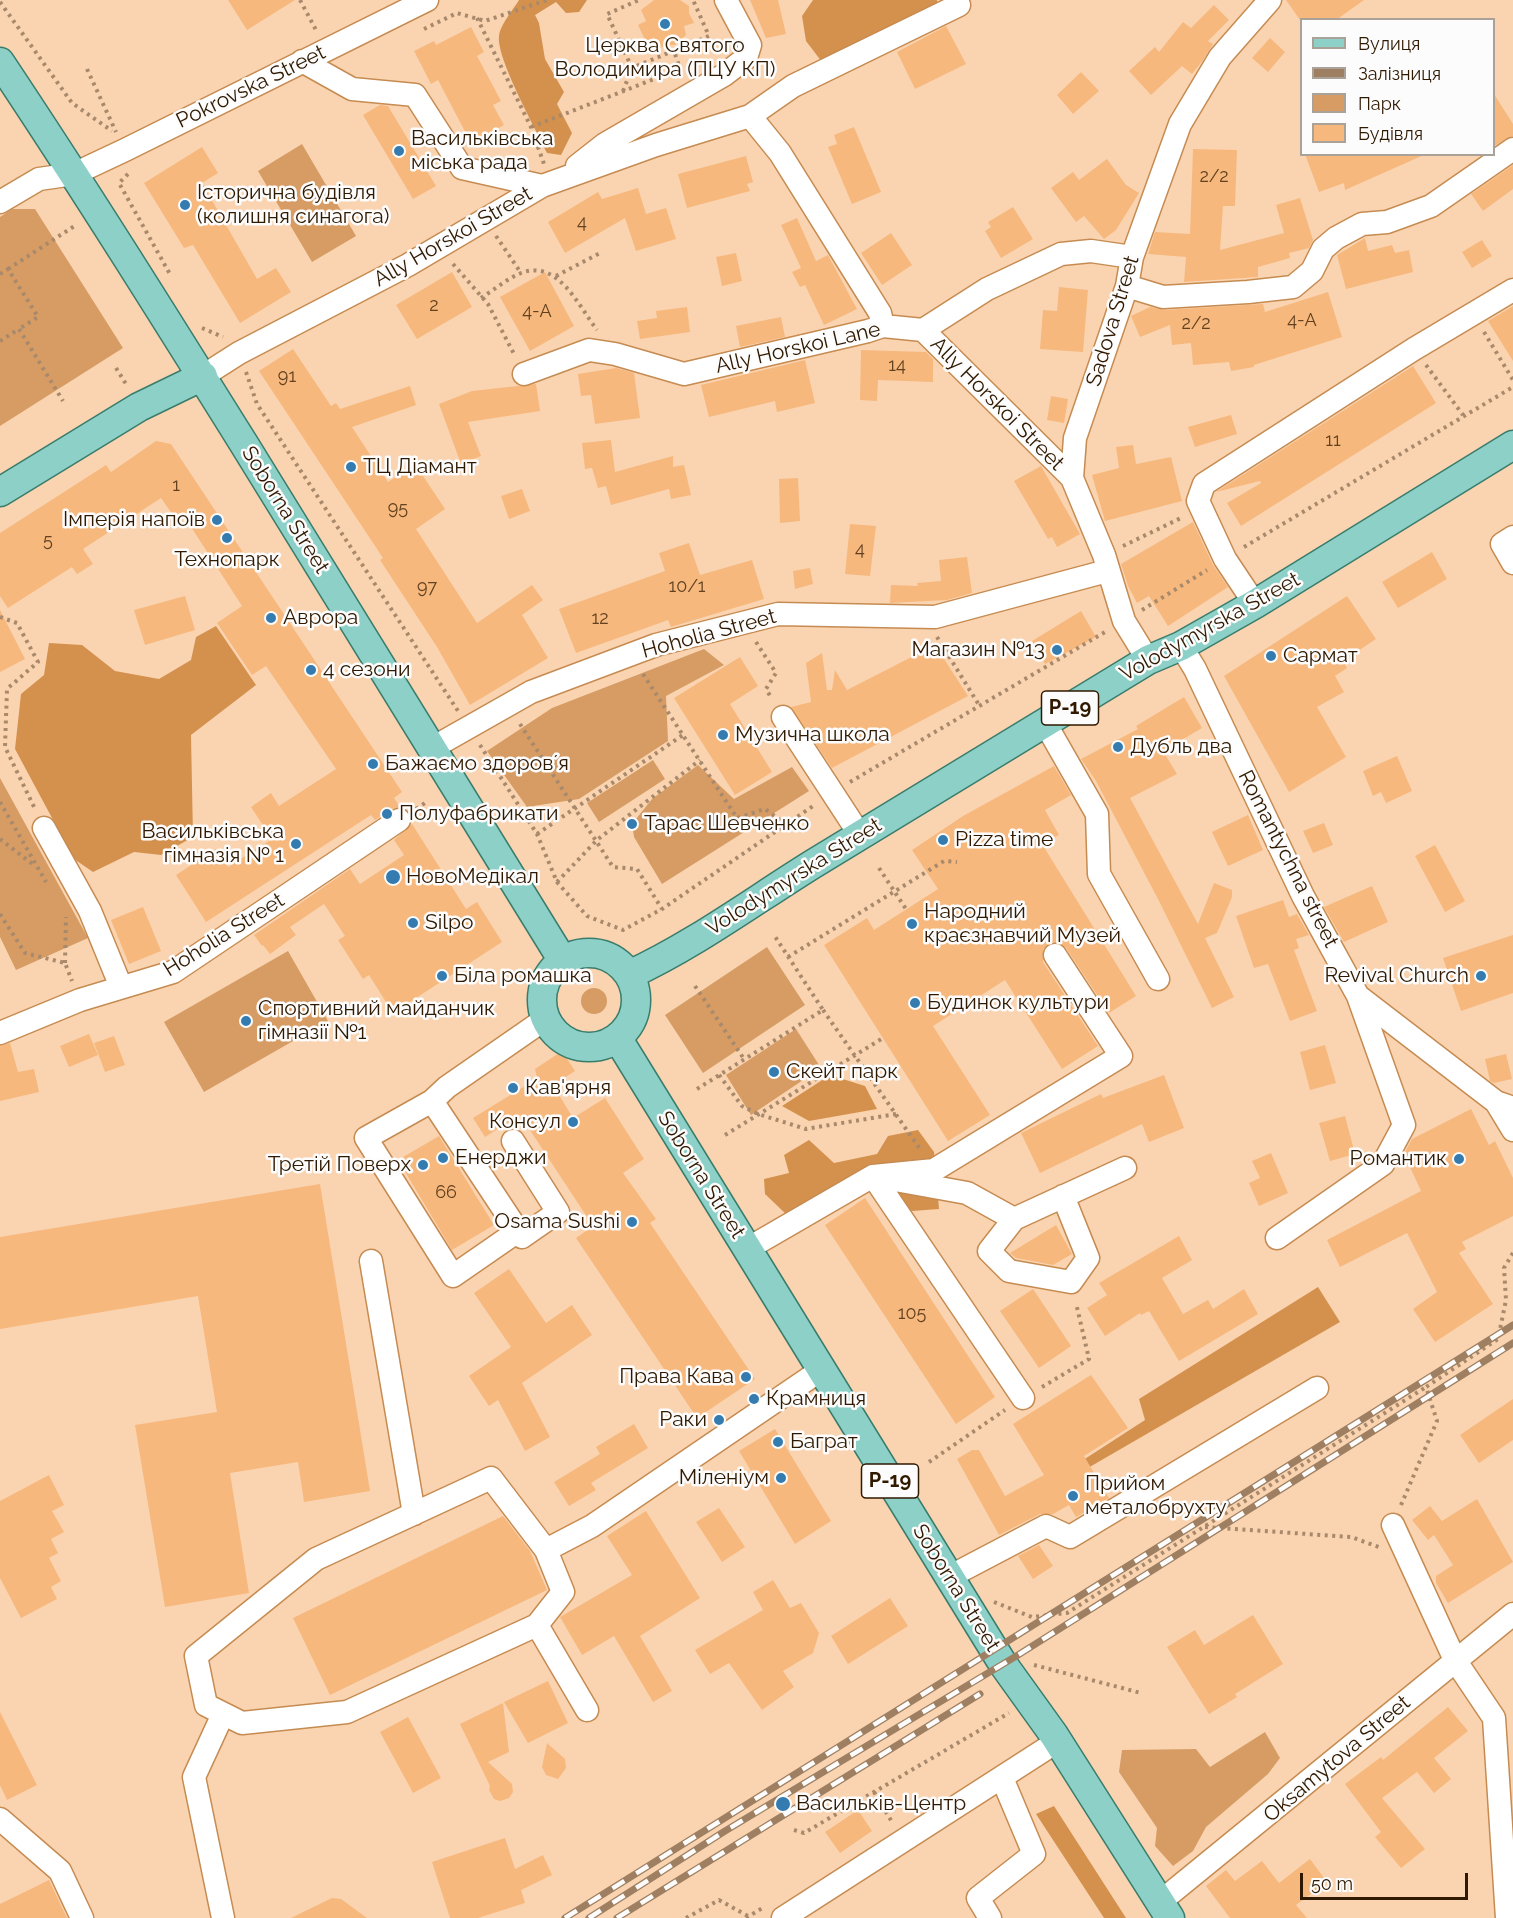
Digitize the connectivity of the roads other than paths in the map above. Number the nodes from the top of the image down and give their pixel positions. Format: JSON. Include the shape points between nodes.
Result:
{"nodes":[{"id":1,"x":428,"y":0,"type":"edge"},
{"id":2,"x":726,"y":0,"type":"edge"},
{"id":3,"x":1270,"y":0,"type":"edge"},
{"id":4,"x":958,"y":5,"type":"dead end"},
{"id":5,"x":302,"y":61,"type":"junction"},
{"id":6,"x":0,"y":62,"type":"edge"},
{"id":7,"x":750,"y":116,"type":"junction"},
{"id":8,"x":1513,"y":149,"type":"edge"},
{"id":9,"x":74,"y":174,"type":"junction"},
{"id":10,"x":565,"y":176,"type":"junction"},
{"id":11,"x":542,"y":186,"type":"junction"},
{"id":12,"x":0,"y":202,"type":"edge"},
{"id":13,"x":1132,"y":257,"type":"junction"},
{"id":14,"x":1127,"y":286,"type":"junction"},
{"id":15,"x":1513,"y":290,"type":"edge"},
{"id":16,"x":883,"y":326,"type":"junction"},
{"id":17,"x":923,"y":330,"type":"junction"},
{"id":18,"x":524,"y":374,"type":"road end"},
{"id":19,"x":202,"y":376,"type":"junction"},
{"id":20,"x":1513,"y":445,"type":"edge"},
{"id":21,"x":1072,"y":478,"type":"junction"},
{"id":22,"x":0,"y":492,"type":"edge"},
{"id":23,"x":1513,"y":537,"type":"edge"},
{"id":24,"x":1105,"y":563,"type":"junction"},
{"id":25,"x":1513,"y":563,"type":"edge"},
{"id":26,"x":1255,"y":604,"type":"junction"},
{"id":27,"x":1181,"y":646,"type":"junction"},
{"id":28,"x":1148,"y":660,"type":"junction"},
{"id":29,"x":783,"y":717,"type":"dead end"},
{"id":30,"x":1045,"y":723,"type":"junction"},
{"id":31,"x":434,"y":747,"type":"junction"},
{"id":32,"x":399,"y":820,"type":"dead end"},
{"id":33,"x":44,"y":828,"type":"road end"},
{"id":34,"x":860,"y":835,"type":"junction"},
{"id":35,"x":1055,"y":955,"type":"dead end"},
{"id":36,"x":562,"y":962,"type":"junction"},
{"id":37,"x":629,"y":975,"type":"junction"},
{"id":38,"x":1158,"y":980,"type":"dead end"},
{"id":39,"x":121,"y":987,"type":"junction"},
{"id":40,"x":1358,"y":996,"type":"junction"},
{"id":41,"x":547,"y":1022,"type":"junction"},
{"id":42,"x":0,"y":1033,"type":"edge"},
{"id":43,"x":618,"y":1039,"type":"junction"},
{"id":44,"x":432,"y":1101,"type":"junction"},
{"id":45,"x":1505,"y":1105,"type":"edge"},
{"id":46,"x":1513,"y":1130,"type":"edge"},
{"id":47,"x":513,"y":1141,"type":"dead end"},
{"id":48,"x":1125,"y":1168,"type":"dead end"},
{"id":49,"x":873,"y":1176,"type":"junction"},
{"id":50,"x":1063,"y":1196,"type":"junction"},
{"id":51,"x":1014,"y":1219,"type":"junction"},
{"id":52,"x":518,"y":1231,"type":"junction"},
{"id":53,"x":1277,"y":1238,"type":"dead end"},
{"id":54,"x":747,"y":1250,"type":"junction"},
{"id":55,"x":371,"y":1261,"type":"dead end"},
{"id":56,"x":821,"y":1370,"type":"junction"},
{"id":57,"x":1317,"y":1388,"type":"dead end"},
{"id":58,"x":1023,"y":1398,"type":"dead end"},
{"id":59,"x":414,"y":1514,"type":"junction"},
{"id":60,"x":1393,"y":1526,"type":"road end"},
{"id":61,"x":546,"y":1550,"type":"junction"},
{"id":62,"x":949,"y":1577,"type":"junction"},
{"id":63,"x":1513,"y":1614,"type":"edge"},
{"id":64,"x":537,"y":1625,"type":"junction"},
{"id":65,"x":1455,"y":1660,"type":"junction"},
{"id":66,"x":587,"y":1710,"type":"dead end"},
{"id":67,"x":224,"y":1714,"type":"junction"},
{"id":68,"x":1058,"y":1741,"type":"junction"},
{"id":69,"x":1002,"y":1778,"type":"junction"},
{"id":70,"x":0,"y":1819,"type":"edge"},
{"id":71,"x":1165,"y":1910,"type":"edge"},
{"id":72,"x":82,"y":1918,"type":"edge"},
{"id":73,"x":223,"y":1918,"type":"edge"},
{"id":74,"x":783,"y":1918,"type":"edge"},
{"id":75,"x":990,"y":1918,"type":"edge"},
{"id":76,"x":1507,"y":1918,"type":"edge"}],
"edges":[{"from":1,"to":5,"type":"street","name":"Pokrovska Street"},
{"from":2,"to":10,"type":"street","via":[[750,45],[746,58],[724,75],[604,144]]},
{"from":3,"to":13,"type":"street","name":"Sadova Street","via":[[1220,57],[1180,124]]},
{"from":4,"to":7,"type":"street","name":"Ally Horskoi Street","via":[[794,86]]},
{"from":5,"to":9,"type":"street","name":"Pokrovska Street"},
{"from":5,"to":11,"type":"street","via":[[352,88],[415,95],[462,168]]},
{"from":6,"to":9,"type":"main road","name":"Soborna Street"},
{"from":7,"to":10,"type":"street","name":"Ally Horskoi Street"},
{"from":7,"to":16,"type":"street","via":[[780,153],[880,313]]},
{"from":8,"to":14,"type":"street","via":[[1431,206],[1387,222],[1362,224],[1336,238],[1323,249],[1312,271],[1293,287],[1163,297]]},
{"from":9,"to":12,"type":"street","name":"Pokrovska Street","via":[[39,179]]},
{"from":9,"to":19,"type":"main road","name":"Soborna Street"},
{"from":10,"to":11,"type":"street","name":"Ally Horskoi Street"},
{"from":11,"to":19,"type":"street","name":"Ally Horskoi Street","via":[[408,265]]},
{"from":13,"to":14,"type":"street","name":"Sadova Street"},
{"from":13,"to":17,"type":"street","via":[[1090,251],[1061,254],[987,289]]},
{"from":14,"to":21,"type":"street","name":"Sadova Street","via":[[1075,438]]},
{"from":15,"to":26,"type":"street","via":[[1204,484],[1198,501],[1225,559]]},
{"from":16,"to":17,"type":"street","name":"Ally Horskoi Lane"},
{"from":16,"to":18,"type":"street","name":"Ally Horskoi Lane","via":[[684,374],[589,350]]},
{"from":17,"to":21,"type":"street","name":"Ally Horskoi Street"},
{"from":19,"to":22,"type":"main road","via":[[139,407]]},
{"from":19,"to":31,"type":"main road","name":"Soborna Street"},
{"from":20,"to":26,"type":"main road","name":"Volodymyrska Street","number":"Р-19"},
{"from":21,"to":24,"type":"street","name":"Sadova Street"},
{"from":23,"to":25,"type":"street","via":[[1502,544]]},
{"from":24,"to":28,"type":"street","name":"Sadova Street","via":[[1124,621]]},
{"from":24,"to":31,"type":"street","name":"Hoholia Street","via":[[935,617],[778,614],[656,645],[531,692],[478,731]]},
{"from":26,"to":27,"type":"main road","name":"Volodymyrska Street","number":"Р-19"},
{"from":27,"to":28,"type":"main road","name":"Volodymyrska Street","number":"Р-19"},
{"from":27,"to":40,"type":"street","name":"Romantychna street","via":[[1303,896]]},
{"from":28,"to":30,"type":"main road","name":"Volodymyrska Street","number":"Р-19"},
{"from":29,"to":34,"type":"street"},
{"from":30,"to":34,"type":"main road","name":"Volodymyrska Street","number":"Р-19"},
{"from":30,"to":38,"type":"street","via":[[1097,814],[1099,874]]},
{"from":31,"to":36,"type":"main road","name":"Soborna Street"},
{"from":32,"to":39,"type":"street","name":"Hoholia Street","via":[[173,972]]},
{"from":33,"to":39,"type":"street","via":[[90,911]]},
{"from":34,"to":37,"type":"main road","name":"Volodymyrska Street","number":"Р-19","via":[[673,955]]},
{"from":35,"to":49,"type":"street","via":[[1121,1056],[934,1170]]},
{"from":36,"to":37,"type":"main road","via":[[583,953],[598,953],[612,958]]},
{"from":36,"to":41,"type":"main road","via":[[547,978],[542,993]]},
{"from":37,"to":43,"type":"main road","via":[[637,996],[636,1012]]},
{"from":39,"to":42,"type":"street","name":"Hoholia Street"},
{"from":40,"to":45,"type":"street","name":"Romantychna street"},
{"from":40,"to":53,"type":"street","via":[[1404,1125],[1383,1164]]},
{"from":41,"to":43,"type":"main road","via":[[570,1044],[586,1048]]},
{"from":41,"to":44,"type":"street","via":[[447,1086]]},
{"from":43,"to":54,"type":"main road","name":"Soborna Street","number":"Р-19"},
{"from":44,"to":52,"type":"street"},
{"from":44,"to":52,"type":"street","via":[[366,1138],[453,1276]]},
{"from":45,"to":46,"type":"street"},
{"from":47,"to":52,"type":"street","via":[[558,1212],[522,1237]]},
{"from":48,"to":50,"type":"street"},
{"from":49,"to":51,"type":"street","via":[[967,1193]]},
{"from":49,"to":54,"type":"street"},
{"from":49,"to":58,"type":"street"},
{"from":50,"to":51,"type":"street"},
{"from":50,"to":51,"type":"street","via":[[1088,1258],[1071,1282],[1009,1271],[989,1251]]},
{"from":54,"to":56,"type":"main road","name":"Soborna Street","number":"Р-19"},
{"from":55,"to":59,"type":"street"},
{"from":56,"to":61,"type":"street","via":[[592,1526]]},
{"from":56,"to":62,"type":"main road","name":"Soborna Street","number":"Р-19"},
{"from":57,"to":62,"type":"street","via":[[1070,1538],[1046,1526]]},
{"from":59,"to":61,"type":"street","via":[[491,1478]]},
{"from":59,"to":67,"type":"street","via":[[316,1560],[196,1656],[206,1705]]},
{"from":60,"to":65,"type":"street"},
{"from":61,"to":64,"type":"street","via":[[563,1592]]},
{"from":62,"to":68,"type":"main road","name":"Soborna Street","number":"Р-19","via":[[1003,1664]]},
{"from":63,"to":65,"type":"street","name":"Oksamytova Street"},
{"from":64,"to":66,"type":"street"},
{"from":64,"to":67,"type":"street","via":[[347,1712],[242,1723]]},
{"from":65,"to":71,"type":"street","name":"Oksamytova Street"},
{"from":65,"to":76,"type":"street","via":[[1494,1718]]},
{"from":67,"to":73,"type":"street","via":[[194,1777]]},
{"from":68,"to":69,"type":"street"},
{"from":68,"to":71,"type":"main road","name":"Soborna Street","number":"Р-19"},
{"from":69,"to":74,"type":"street"},
{"from":69,"to":75,"type":"street","via":[[1034,1854],[978,1898]]},
{"from":70,"to":72,"type":"street","via":[[60,1871]]}]}
